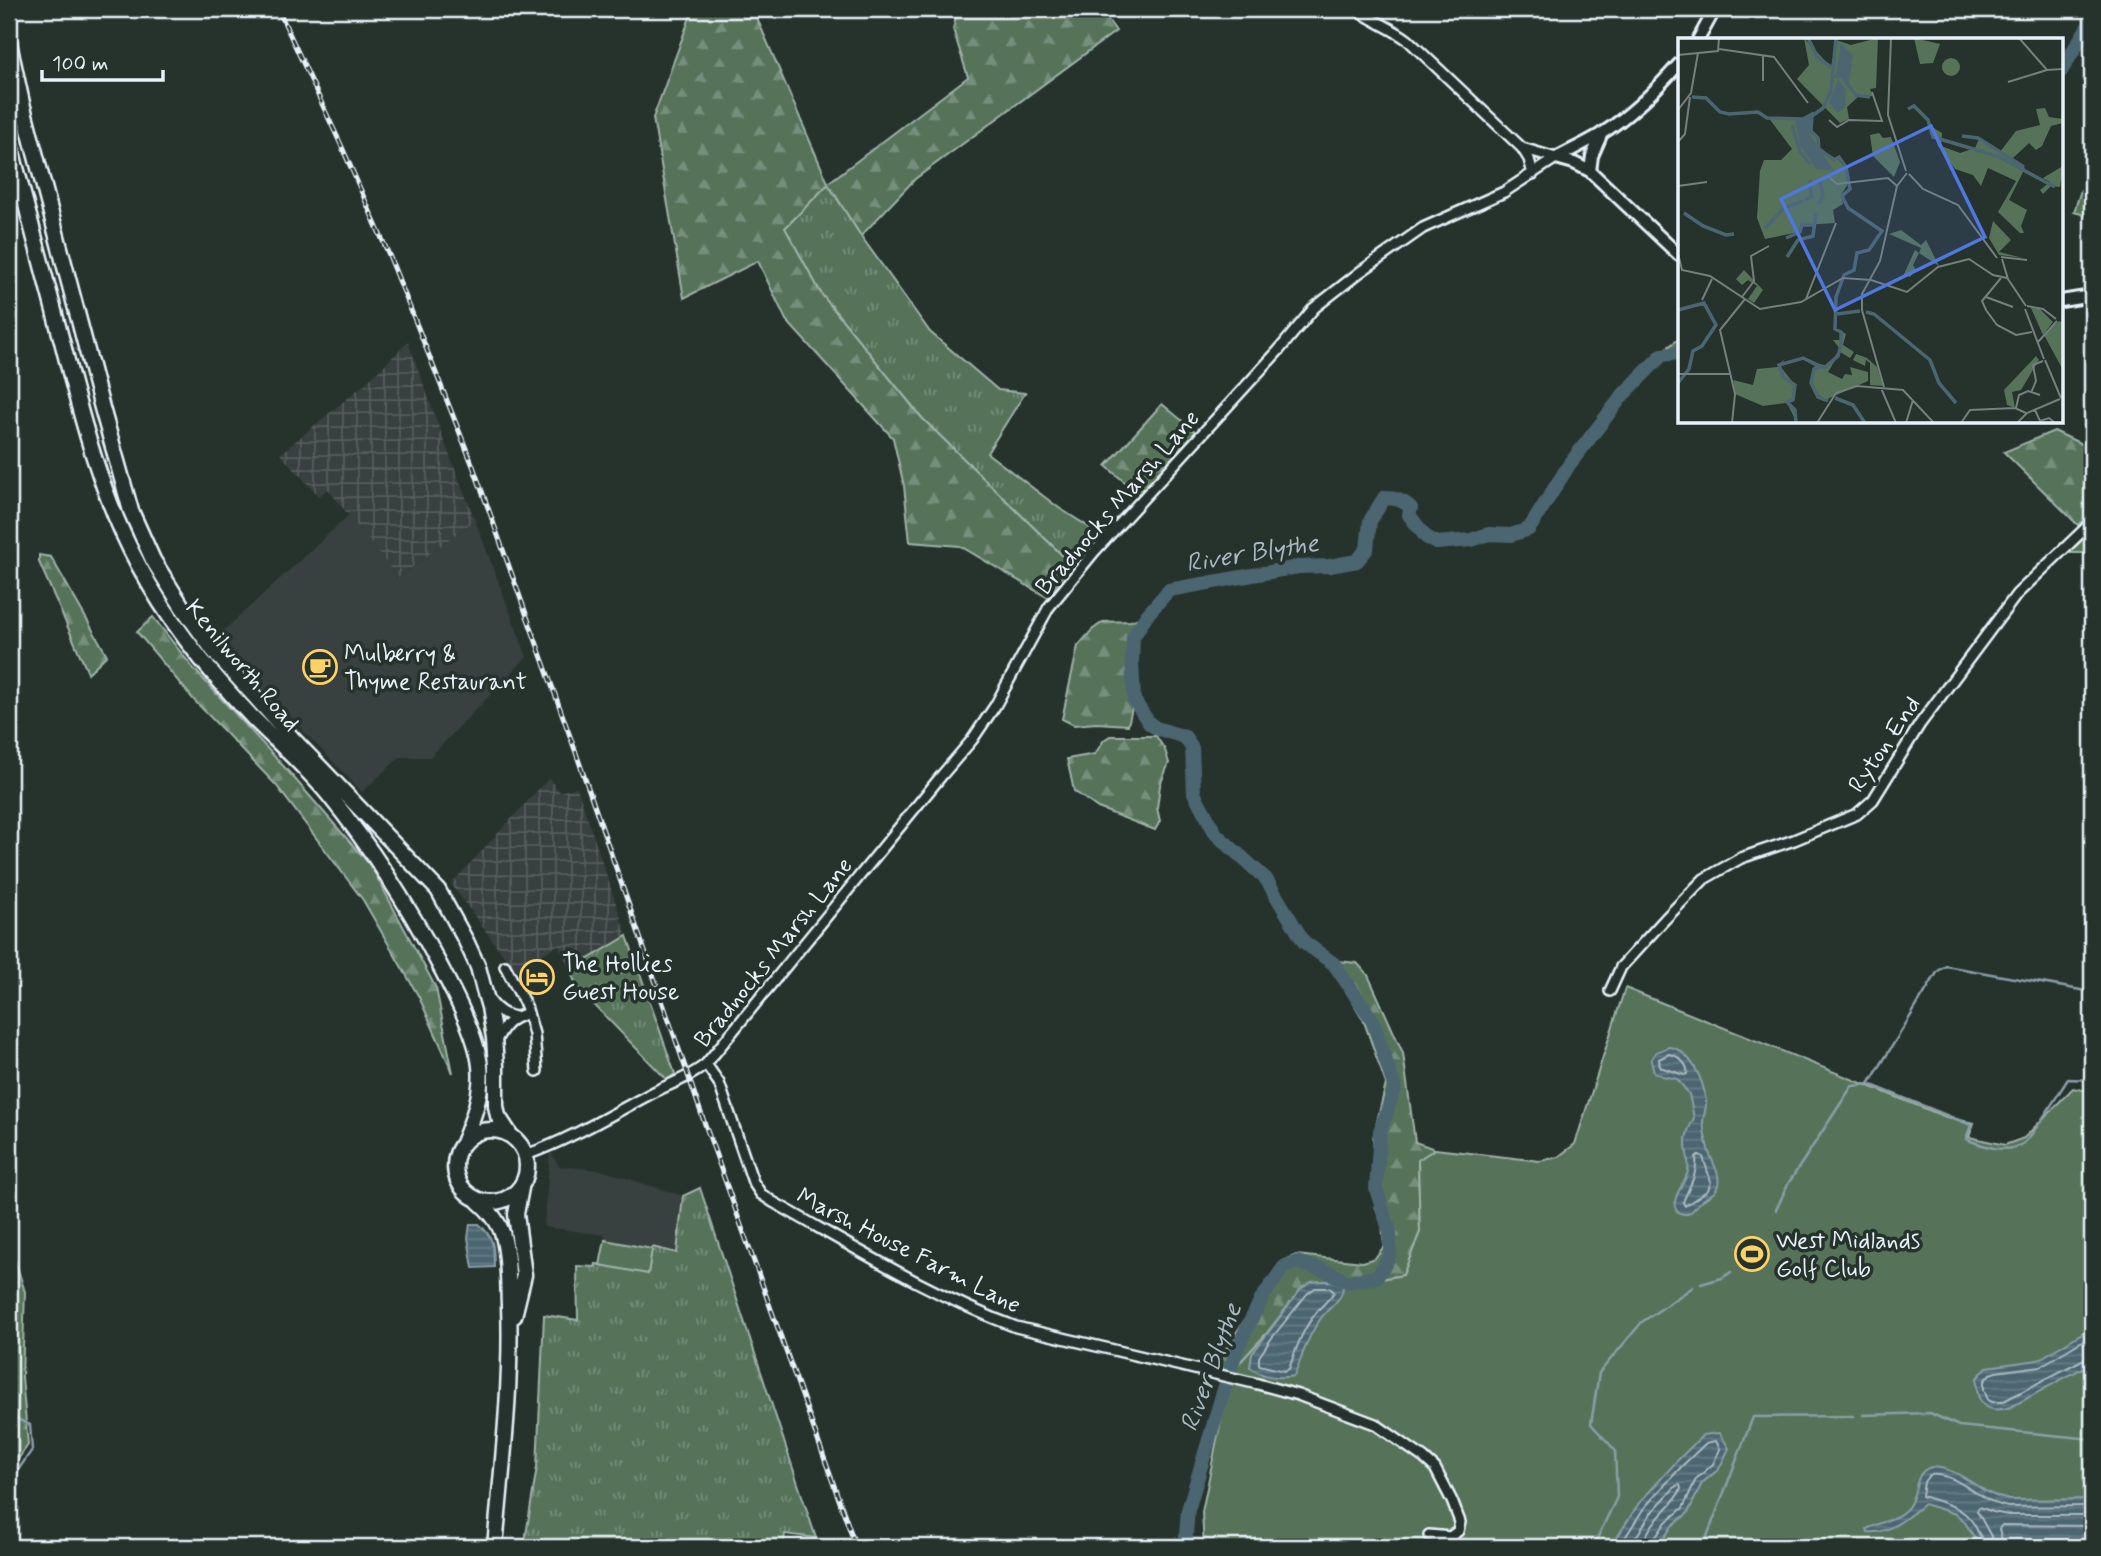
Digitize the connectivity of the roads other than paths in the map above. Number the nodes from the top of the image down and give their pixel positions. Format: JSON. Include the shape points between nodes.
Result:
{"nodes":[{"id":1,"x":1356,"y":9,"type":"edge"},
{"id":2,"x":1715,"y":9,"type":"edge"},
{"id":3,"x":1699,"y":38,"type":"edge"},
{"id":4,"x":9,"y":43,"type":"edge"},
{"id":5,"x":1678,"y":65,"type":"edge"},
{"id":6,"x":1602,"y":133,"type":"junction"},
{"id":7,"x":9,"y":141,"type":"edge"},
{"id":8,"x":1522,"y":148,"type":"junction"},
{"id":9,"x":1556,"y":158,"type":"junction"},
{"id":10,"x":1590,"y":171,"type":"junction"},
{"id":11,"x":1533,"y":174,"type":"junction"},
{"id":12,"x":1678,"y":255,"type":"edge"},
{"id":13,"x":2092,"y":296,"type":"edge"},
{"id":14,"x":2062,"y":301,"type":"edge"},
{"id":15,"x":2092,"y":522,"type":"edge"},
{"id":16,"x":505,"y":966,"type":"dead end"},
{"id":17,"x":484,"y":990,"type":"junction"},
{"id":18,"x":1610,"y":991,"type":"dead end"},
{"id":19,"x":528,"y":1013,"type":"junction"},
{"id":20,"x":515,"y":1017,"type":"junction"},
{"id":21,"x":494,"y":1043,"type":"junction"},
{"id":22,"x":706,"y":1064,"type":"junction"},
{"id":23,"x":537,"y":1071,"type":"dead end"},
{"id":24,"x":511,"y":1136,"type":"junction"},
{"id":25,"x":463,"y":1143,"type":"junction"},
{"id":26,"x":526,"y":1155,"type":"junction"},
{"id":27,"x":521,"y":1188,"type":"junction"},
{"id":28,"x":478,"y":1200,"type":"junction"},
{"id":29,"x":510,"y":1335,"type":"junction"},
{"id":30,"x":1429,"y":1535,"type":"dead end"},
{"id":31,"x":495,"y":1547,"type":"edge"}],
"edges":[{"from":1,"to":8,"type":"street","via":[[1408,40]]},
{"from":2,"to":3,"type":"street"},
{"from":4,"to":17,"type":"highway","name":"Kenilworth Road","via":[[109,433],[131,510],[153,560],[213,650],[438,890],[478,967]]},
{"from":5,"to":6,"type":"street"},
{"from":6,"to":9,"type":"street"},
{"from":6,"to":10,"type":"street"},
{"from":7,"to":25,"type":"highway","name":"Kenilworth Road","via":[[81,416],[116,517],[169,615],[250,715],[327,793],[416,921],[450,985],[480,1067],[475,1115]]},
{"from":8,"to":9,"type":"street"},
{"from":8,"to":11,"type":"street"},
{"from":9,"to":10,"type":"street"},
{"from":9,"to":11,"type":"street","name":"Bradnocks Marsh Lane"},
{"from":10,"to":12,"type":"street"},
{"from":11,"to":22,"type":"street","name":"Bradnocks Marsh Lane","via":[[1423,228],[1314,308],[1049,607],[972,740]]},
{"from":13,"to":14,"type":"street"},
{"from":15,"to":18,"type":"street","name":"Ryton End","via":[[2017,594],[1920,724],[1873,800],[1857,814],[1741,858],[1704,879],[1621,967]]},
{"from":16,"to":19,"type":"street"},
{"from":17,"to":20,"type":"street","name":"Kenilworth Road","via":[[496,1009]]},
{"from":17,"to":21,"type":"highway","name":"Kenilworth Road"},
{"from":19,"to":20,"type":"street"},
{"from":19,"to":23,"type":"street"},
{"from":20,"to":21,"type":"street"},
{"from":21,"to":24,"type":"highway","name":"Kenilworth Road","via":[[496,1106]]},
{"from":22,"to":26,"type":"street","name":"Bradnocks Marsh Lane"},
{"from":22,"to":30,"type":"street","name":"Marsh House Farm Lane","via":[[719,1083],[753,1182],[773,1202],[985,1315],[1039,1333],[1258,1384],[1375,1424],[1435,1468],[1452,1501],[1460,1522],[1458,1531],[1450,1537]]},
{"from":24,"to":25,"type":"highway","via":[[485,1130]]},
{"from":24,"to":26,"type":"highway"},
{"from":25,"to":28,"type":"highway","via":[[456,1154],[457,1180]]},
{"from":26,"to":27,"type":"highway","via":[[528,1166]]},
{"from":27,"to":28,"type":"highway","via":[[502,1202]]},
{"from":27,"to":29,"type":"highway","via":[[516,1214],[524,1275]]},
{"from":28,"to":29,"type":"highway","via":[[496,1220],[504,1238]]},
{"from":29,"to":31,"type":"highway"}]}
